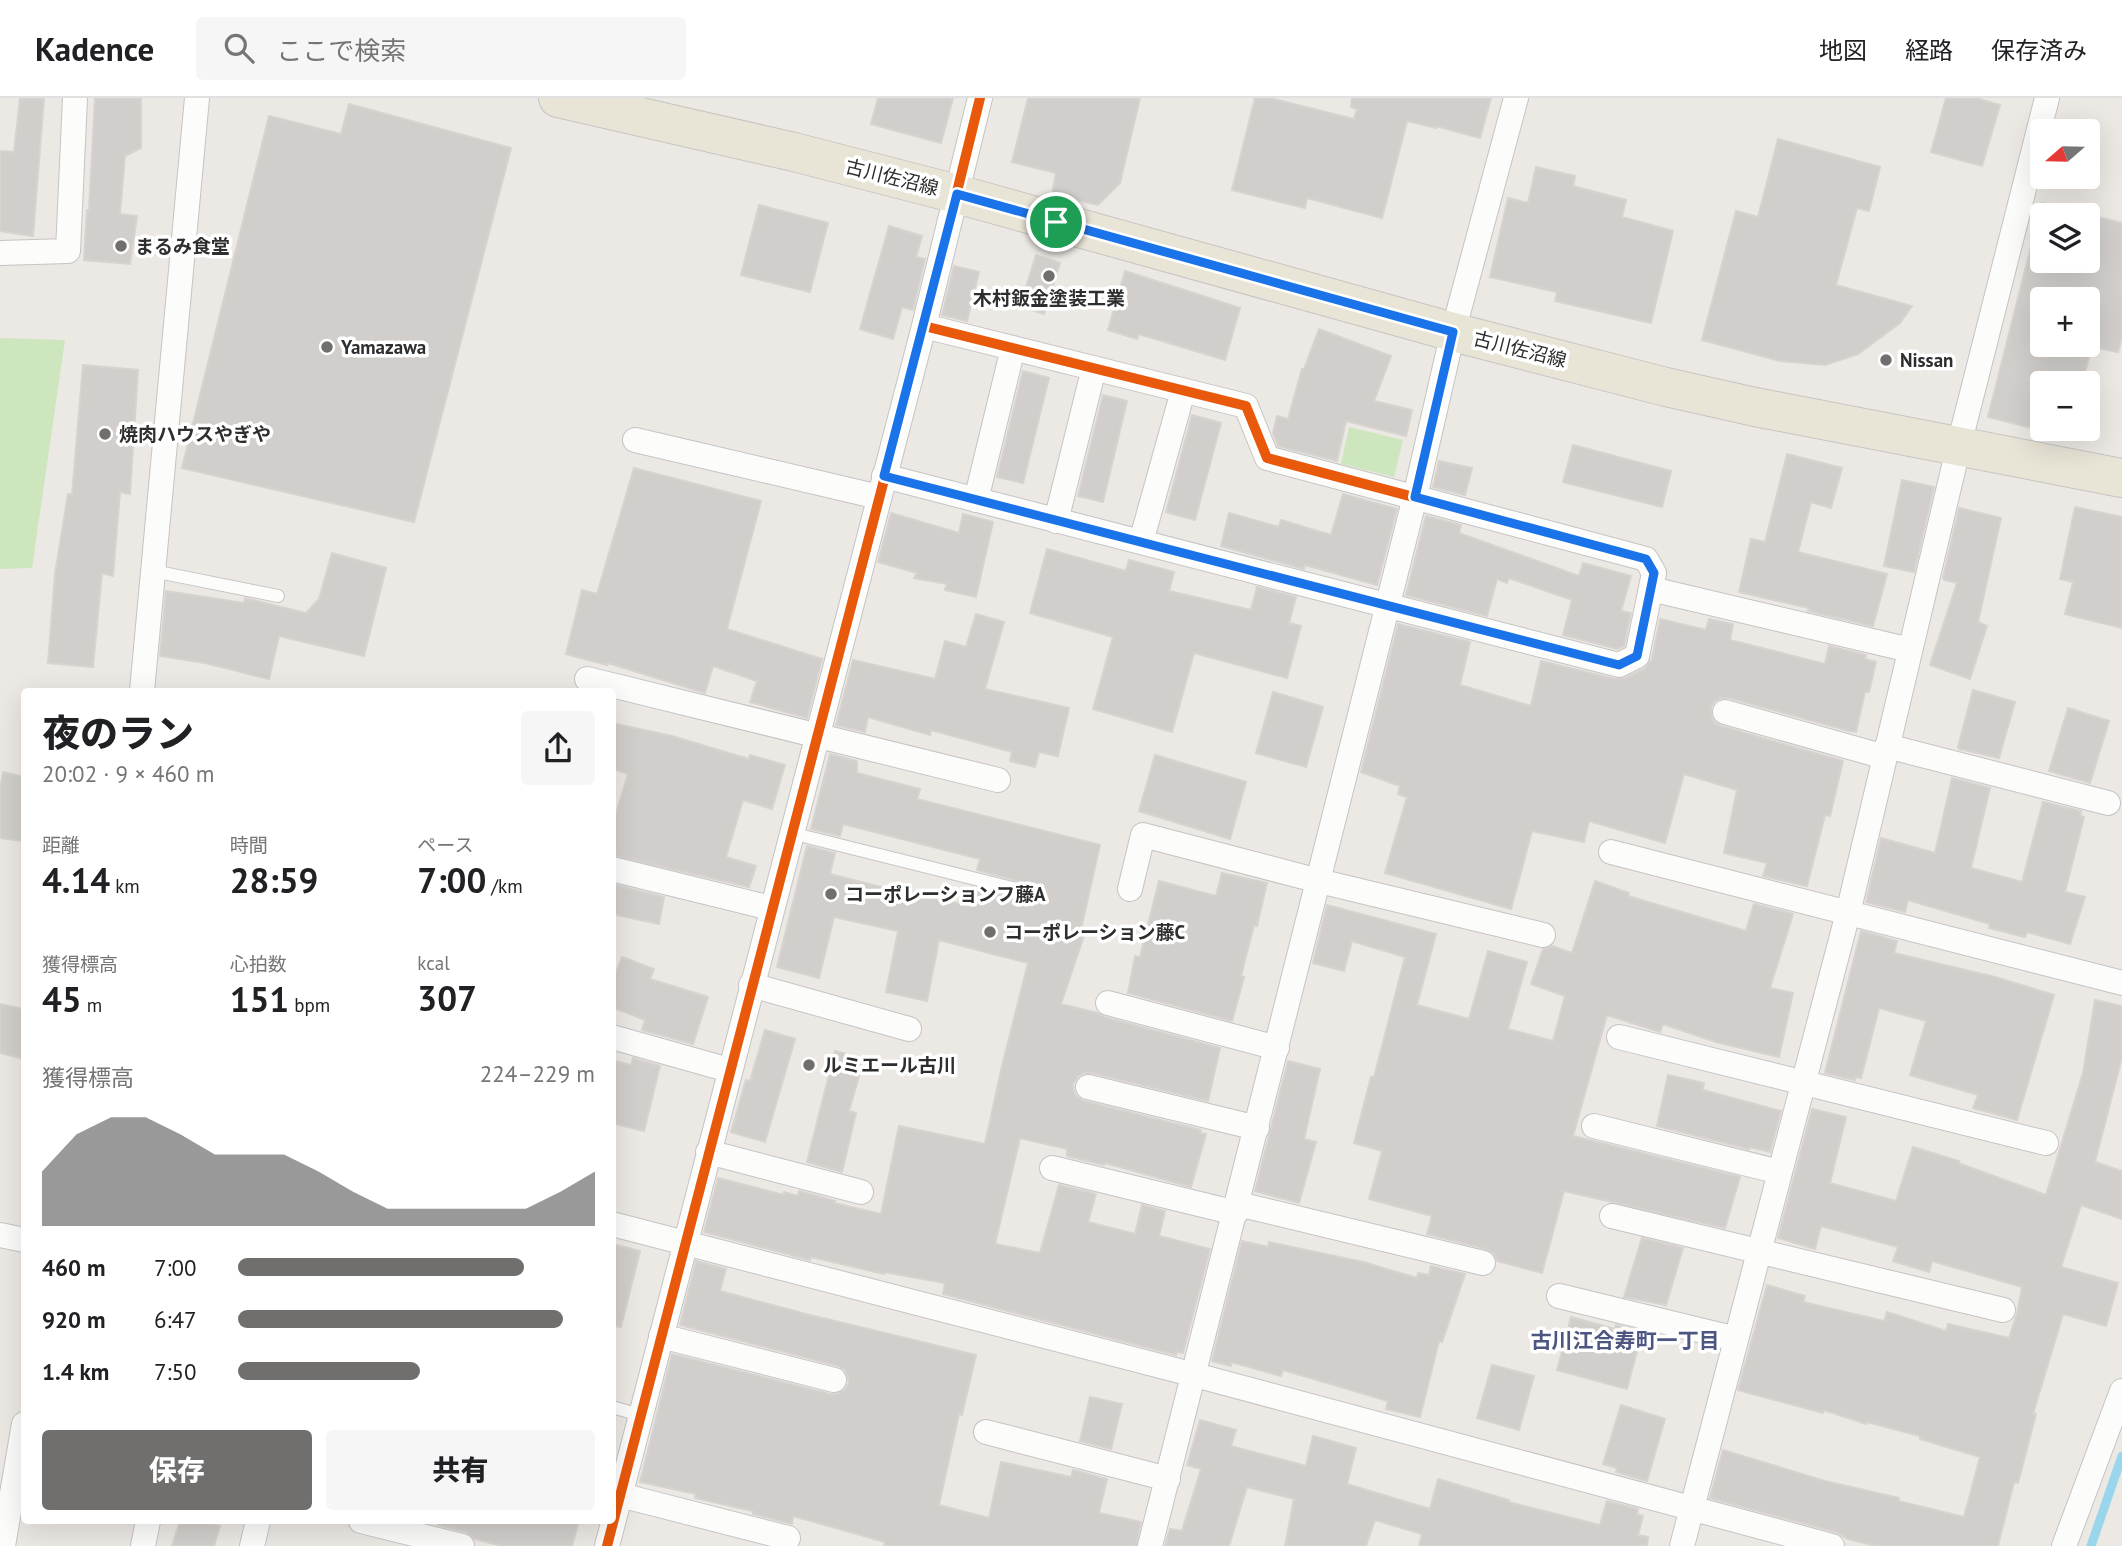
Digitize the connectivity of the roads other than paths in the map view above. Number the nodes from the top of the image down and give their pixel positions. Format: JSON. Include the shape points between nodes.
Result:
{"nodes":[{"id":1,"x":75,"y":98,"type":"edge"},
{"id":2,"x":197,"y":98,"type":"edge"},
{"id":3,"x":558,"y":98,"type":"edge"},
{"id":4,"x":980,"y":98,"type":"edge"},
{"id":5,"x":1516,"y":98,"type":"edge"},
{"id":6,"x":2047,"y":98,"type":"edge"},
{"id":7,"x":957,"y":194,"type":"junction"},
{"id":8,"x":0,"y":253,"type":"edge"},
{"id":9,"x":924,"y":326,"type":"junction"},
{"id":10,"x":1453,"y":332,"type":"junction"},
{"id":11,"x":1013,"y":348,"type":"junction"},
{"id":12,"x":1094,"y":368,"type":"junction"},
{"id":13,"x":1184,"y":391,"type":"junction"},
{"id":14,"x":635,"y":440,"type":"dead end"},
{"id":15,"x":1959,"y":445,"type":"junction"},
{"id":16,"x":2122,"y":478,"type":"edge"},
{"id":17,"x":881,"y":487,"type":"junction"},
{"id":18,"x":1415,"y":497,"type":"junction"},
{"id":19,"x":976,"y":500,"type":"junction"},
{"id":20,"x":1056,"y":521,"type":"junction"},
{"id":21,"x":1142,"y":542,"type":"junction"},
{"id":22,"x":153,"y":570,"type":"junction"},
{"id":23,"x":1651,"y":589,"type":"junction"},
{"id":24,"x":278,"y":596,"type":"dead end"},
{"id":25,"x":1388,"y":606,"type":"junction"},
{"id":26,"x":1910,"y":650,"type":"junction"},
{"id":27,"x":587,"y":679,"type":"dead end"},
{"id":28,"x":142,"y":688,"type":"edge"},
{"id":29,"x":1725,"y":712,"type":"dead end"},
{"id":30,"x":816,"y":735,"type":"junction"},
{"id":31,"x":1886,"y":751,"type":"junction"},
{"id":32,"x":998,"y":780,"type":"dead end"},
{"id":33,"x":2108,"y":803,"type":"dead end"},
{"id":34,"x":791,"y":833,"type":"junction"},
{"id":35,"x":1611,"y":852,"type":"dead end"},
{"id":36,"x":616,"y":870,"type":"edge"},
{"id":37,"x":1319,"y":881,"type":"junction"},
{"id":38,"x":1130,"y":889,"type":"dead end"},
{"id":39,"x":1020,"y":890,"type":"dead end"},
{"id":40,"x":771,"y":908,"type":"junction"},
{"id":41,"x":1848,"y":913,"type":"junction"},
{"id":42,"x":1543,"y":935,"type":"dead end"},
{"id":43,"x":2122,"y":984,"type":"edge"},
{"id":44,"x":751,"y":985,"type":"junction"},
{"id":45,"x":1108,"y":1003,"type":"dead end"},
{"id":46,"x":909,"y":1028,"type":"dead end"},
{"id":47,"x":1619,"y":1037,"type":"dead end"},
{"id":48,"x":616,"y":1038,"type":"edge"},
{"id":49,"x":1277,"y":1048,"type":"junction"},
{"id":50,"x":729,"y":1070,"type":"junction"},
{"id":51,"x":1803,"y":1083,"type":"junction"},
{"id":52,"x":1088,"y":1087,"type":"dead end"},
{"id":53,"x":1594,"y":1126,"type":"dead end"},
{"id":54,"x":1257,"y":1128,"type":"junction"},
{"id":55,"x":2046,"y":1143,"type":"dead end"},
{"id":56,"x":708,"y":1152,"type":"junction"},
{"id":57,"x":1052,"y":1167,"type":"dead end"},
{"id":58,"x":1780,"y":1172,"type":"junction"},
{"id":59,"x":861,"y":1192,"type":"dead end"},
{"id":60,"x":1237,"y":1208,"type":"junction"},
{"id":61,"x":1612,"y":1216,"type":"dead end"},
{"id":62,"x":616,"y":1225,"type":"edge"},
{"id":63,"x":0,"y":1235,"type":"edge"},
{"id":64,"x":21,"y":1239,"type":"edge"},
{"id":65,"x":684,"y":1242,"type":"junction"},
{"id":66,"x":1759,"y":1252,"type":"junction"},
{"id":67,"x":1483,"y":1263,"type":"dead end"},
{"id":68,"x":1559,"y":1296,"type":"dead end"},
{"id":69,"x":2003,"y":1310,"type":"dead end"},
{"id":70,"x":660,"y":1336,"type":"junction"},
{"id":71,"x":1736,"y":1339,"type":"junction"},
{"id":72,"x":1195,"y":1375,"type":"junction"},
{"id":73,"x":834,"y":1380,"type":"dead end"},
{"id":74,"x":2122,"y":1391,"type":"edge"},
{"id":75,"x":616,"y":1408,"type":"edge"},
{"id":76,"x":640,"y":1415,"type":"junction"},
{"id":77,"x":986,"y":1432,"type":"dead end"},
{"id":78,"x":21,"y":1441,"type":"edge"},
{"id":79,"x":1168,"y":1479,"type":"junction"},
{"id":80,"x":620,"y":1495,"type":"junction"},
{"id":81,"x":1692,"y":1509,"type":"junction"},
{"id":82,"x":616,"y":1511,"type":"edge"},
{"id":83,"x":147,"y":1524,"type":"edge"},
{"id":84,"x":257,"y":1524,"type":"edge"},
{"id":85,"x":373,"y":1524,"type":"edge"},
{"id":86,"x":613,"y":1524,"type":"edge"},
{"id":87,"x":788,"y":1538,"type":"dead end"},
{"id":88,"x":3,"y":1546,"type":"edge"},
{"id":89,"x":143,"y":1546,"type":"edge"},
{"id":90,"x":252,"y":1546,"type":"edge"},
{"id":91,"x":462,"y":1546,"type":"edge"},
{"id":92,"x":607,"y":1546,"type":"edge"},
{"id":93,"x":1150,"y":1546,"type":"edge"},
{"id":94,"x":1682,"y":1546,"type":"edge"},
{"id":95,"x":1832,"y":1546,"type":"edge"},
{"id":96,"x":2064,"y":1546,"type":"edge"}],
"edges":[{"from":1,"to":8,"type":"street","via":[[68,251]]},
{"from":2,"to":22,"type":"street"},
{"from":3,"to":7,"type":"main road","name":"古川佐沼線"},
{"from":4,"to":7,"type":"street"},
{"from":5,"to":10,"type":"street"},
{"from":6,"to":15,"type":"street"},
{"from":7,"to":9,"type":"street"},
{"from":7,"to":10,"type":"main road","name":"古川佐沼線"},
{"from":9,"to":11,"type":"street"},
{"from":9,"to":17,"type":"street"},
{"from":10,"to":15,"type":"main road","name":"古川佐沼線","via":[[1755,407]]},
{"from":10,"to":18,"type":"street"},
{"from":11,"to":12,"type":"street"},
{"from":11,"to":19,"type":"street"},
{"from":12,"to":13,"type":"street"},
{"from":12,"to":20,"type":"street"},
{"from":13,"to":18,"type":"street","via":[[1246,406],[1267,458]]},
{"from":13,"to":21,"type":"street"},
{"from":14,"to":17,"type":"street"},
{"from":15,"to":16,"type":"main road","name":"古川佐沼線"},
{"from":15,"to":26,"type":"street"},
{"from":17,"to":19,"type":"street"},
{"from":17,"to":30,"type":"street"},
{"from":18,"to":23,"type":"street","via":[[1646,559],[1654,573]]},
{"from":18,"to":25,"type":"street"},
{"from":19,"to":20,"type":"street"},
{"from":20,"to":21,"type":"street"},
{"from":21,"to":25,"type":"street"},
{"from":22,"to":24,"type":"lane"},
{"from":22,"to":28,"type":"street"},
{"from":23,"to":25,"type":"street","via":[[1637,656],[1619,665]]},
{"from":23,"to":26,"type":"street"},
{"from":25,"to":37,"type":"street"},
{"from":26,"to":31,"type":"street"},
{"from":27,"to":30,"type":"street"},
{"from":29,"to":31,"type":"street"},
{"from":30,"to":32,"type":"street"},
{"from":30,"to":34,"type":"street"},
{"from":31,"to":33,"type":"street"},
{"from":31,"to":41,"type":"street"},
{"from":34,"to":39,"type":"lane"},
{"from":34,"to":40,"type":"street"},
{"from":35,"to":41,"type":"street"},
{"from":36,"to":40,"type":"street"},
{"from":37,"to":38,"type":"street","via":[[1143,835]]},
{"from":37,"to":42,"type":"street"},
{"from":37,"to":49,"type":"street"},
{"from":40,"to":44,"type":"street"},
{"from":41,"to":43,"type":"street"},
{"from":41,"to":51,"type":"street"},
{"from":44,"to":46,"type":"street"},
{"from":44,"to":50,"type":"street"},
{"from":45,"to":49,"type":"street"},
{"from":47,"to":51,"type":"street"},
{"from":48,"to":50,"type":"street"},
{"from":49,"to":54,"type":"street"},
{"from":50,"to":56,"type":"street"},
{"from":51,"to":55,"type":"street"},
{"from":51,"to":58,"type":"street"},
{"from":52,"to":54,"type":"street"},
{"from":53,"to":58,"type":"street"},
{"from":54,"to":60,"type":"street"},
{"from":56,"to":59,"type":"street"},
{"from":56,"to":65,"type":"street"},
{"from":57,"to":60,"type":"street"},
{"from":58,"to":66,"type":"street"},
{"from":60,"to":67,"type":"street"},
{"from":60,"to":72,"type":"street"},
{"from":61,"to":66,"type":"street"},
{"from":62,"to":65,"type":"street"},
{"from":63,"to":64,"type":"street"},
{"from":65,"to":70,"type":"street"},
{"from":65,"to":72,"type":"street"},
{"from":66,"to":69,"type":"street"},
{"from":66,"to":71,"type":"street"},
{"from":68,"to":71,"type":"street"},
{"from":70,"to":73,"type":"street"},
{"from":70,"to":76,"type":"street"},
{"from":71,"to":81,"type":"street"},
{"from":72,"to":79,"type":"street"},
{"from":72,"to":81,"type":"street"},
{"from":74,"to":96,"type":"street"},
{"from":75,"to":76,"type":"lane"},
{"from":76,"to":80,"type":"street"},
{"from":77,"to":79,"type":"street"},
{"from":78,"to":88,"type":"street"},
{"from":79,"to":93,"type":"street"},
{"from":80,"to":82,"type":"street"},
{"from":80,"to":87,"type":"street"},
{"from":81,"to":94,"type":"street"},
{"from":81,"to":95,"type":"street"},
{"from":83,"to":89,"type":"street"},
{"from":84,"to":90,"type":"street"},
{"from":85,"to":91,"type":"street"},
{"from":86,"to":92,"type":"street"}]}
